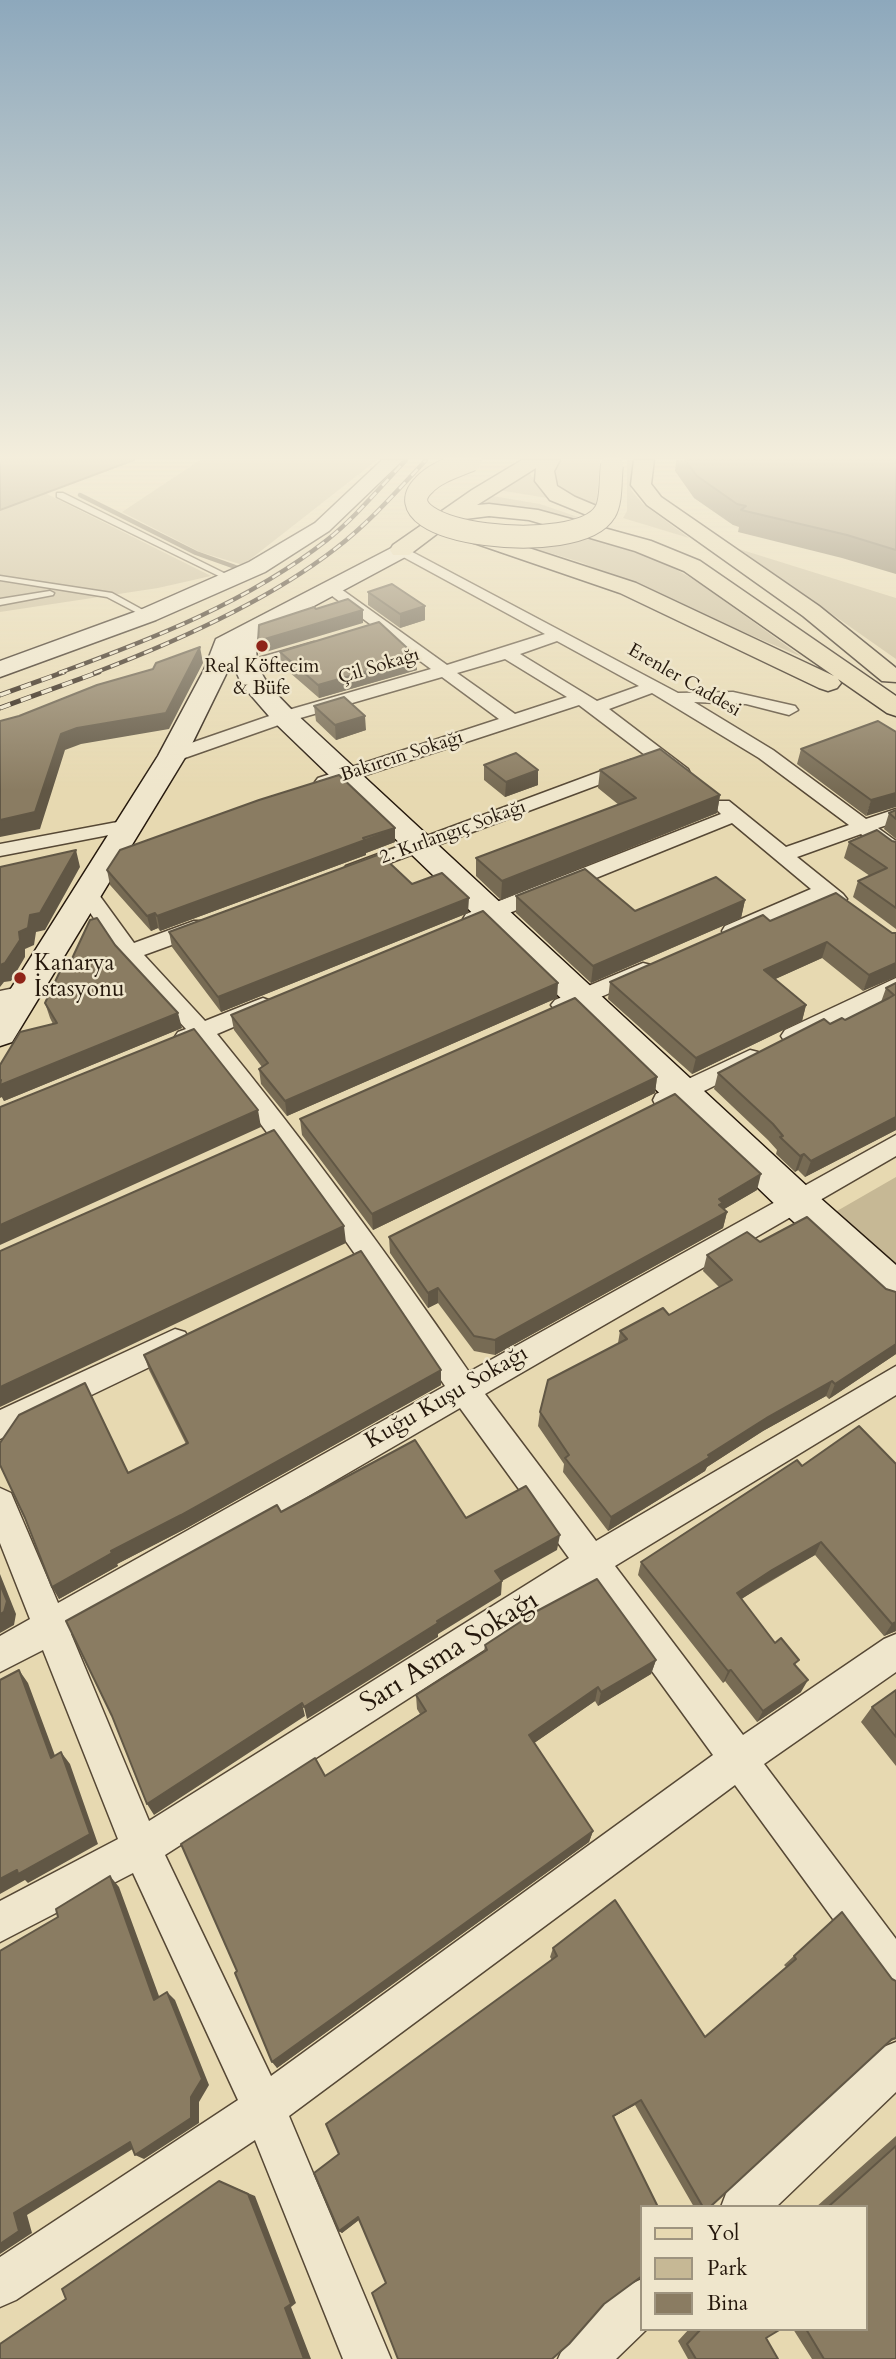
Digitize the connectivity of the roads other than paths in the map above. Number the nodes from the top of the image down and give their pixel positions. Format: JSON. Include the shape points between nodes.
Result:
{"nodes":[{"id":1,"x":214,"y":570,"type":"edge"},
{"id":2,"x":246,"y":570,"type":"edge"},
{"id":3,"x":362,"y":570,"type":"edge"},
{"id":4,"x":438,"y":570,"type":"edge"},
{"id":5,"x":582,"y":570,"type":"edge"},
{"id":6,"x":698,"y":570,"type":"edge"},
{"id":7,"x":731,"y":570,"type":"edge"},
{"id":8,"x":753,"y":570,"type":"edge"},
{"id":9,"x":0,"y":578,"type":"edge"},
{"id":10,"x":230,"y":578,"type":"junction"},
{"id":11,"x":329,"y":587,"type":"junction"},
{"id":12,"x":72,"y":590,"type":"junction"},
{"id":13,"x":0,"y":602,"type":"edge"},
{"id":14,"x":811,"y":611,"type":"junction"},
{"id":15,"x":148,"y":615,"type":"junction"},
{"id":16,"x":383,"y":625,"type":"junction"},
{"id":17,"x":357,"y":634,"type":"edge"},
{"id":18,"x":559,"y":635,"type":"junction"},
{"id":19,"x":331,"y":642,"type":"edge"},
{"id":20,"x":223,"y":652,"type":"junction"},
{"id":21,"x":507,"y":653,"type":"junction"},
{"id":22,"x":0,"y":670,"type":"edge"},
{"id":23,"x":443,"y":670,"type":"junction"},
{"id":24,"x":896,"y":681,"type":"edge"},
{"id":25,"x":654,"y":686,"type":"junction"},
{"id":26,"x":675,"y":698,"type":"junction"},
{"id":27,"x":588,"y":703,"type":"junction"},
{"id":28,"x":896,"y":708,"type":"edge"},
{"id":29,"x":789,"y":710,"type":"dead end"},
{"id":30,"x":896,"y":716,"type":"edge"},
{"id":31,"x":284,"y":717,"type":"junction"},
{"id":32,"x":514,"y":722,"type":"junction"},
{"id":33,"x":172,"y":756,"type":"junction"},
{"id":34,"x":659,"y":756,"type":"junction"},
{"id":35,"x":345,"y":775,"type":"junction"},
{"id":36,"x":308,"y":788,"type":"edge"},
{"id":37,"x":896,"y":815,"type":"edge"},
{"id":38,"x":736,"y":816,"type":"junction"},
{"id":39,"x":863,"y":826,"type":"junction"},
{"id":40,"x":420,"y":845,"type":"junction"},
{"id":41,"x":122,"y":846,"type":"junction"},
{"id":42,"x":0,"y":850,"type":"edge"},
{"id":43,"x":896,"y":851,"type":"edge"},
{"id":44,"x":783,"y":855,"type":"junction"},
{"id":45,"x":331,"y":878,"type":"edge"},
{"id":46,"x":825,"y":891,"type":"junction"},
{"id":47,"x":87,"y":892,"type":"junction"},
{"id":48,"x":491,"y":912,"type":"junction"},
{"id":49,"x":855,"y":913,"type":"edge"},
{"id":50,"x":218,"y":920,"type":"edge"},
{"id":51,"x":453,"y":928,"type":"edge"},
{"id":52,"x":715,"y":939,"type":"edge"},
{"id":53,"x":129,"y":953,"type":"junction"},
{"id":54,"x":666,"y":960,"type":"edge"},
{"id":55,"x":896,"y":985,"type":"edge"},
{"id":56,"x":12,"y":997,"type":"edge"},
{"id":57,"x":581,"y":997,"type":"junction"},
{"id":58,"x":277,"y":1001,"type":"edge"},
{"id":59,"x":543,"y":1014,"type":"edge"},
{"id":60,"x":202,"y":1032,"type":"junction"},
{"id":61,"x":0,"y":1034,"type":"edge"},
{"id":62,"x":164,"y":1047,"type":"edge"},
{"id":63,"x":681,"y":1092,"type":"junction"},
{"id":64,"x":643,"y":1111,"type":"edge"},
{"id":65,"x":896,"y":1144,"type":"edge"},
{"id":66,"x":796,"y":1200,"type":"junction"},
{"id":67,"x":896,"y":1290,"type":"edge"},
{"id":68,"x":197,"y":1330,"type":"edge"},
{"id":69,"x":896,"y":1379,"type":"edge"},
{"id":70,"x":464,"y":1389,"type":"junction"},
{"id":71,"x":0,"y":1425,"type":"edge"},
{"id":72,"x":0,"y":1503,"type":"edge"},
{"id":73,"x":592,"y":1562,"type":"junction"},
{"id":74,"x":50,"y":1627,"type":"junction"},
{"id":75,"x":896,"y":1651,"type":"edge"},
{"id":76,"x":0,"y":1655,"type":"edge"},
{"id":77,"x":738,"y":1760,"type":"junction"},
{"id":78,"x":142,"y":1849,"type":"junction"},
{"id":79,"x":0,"y":1922,"type":"edge"},
{"id":80,"x":896,"y":1972,"type":"edge"},
{"id":81,"x":896,"y":2063,"type":"edge"},
{"id":82,"x":264,"y":2108,"type":"junction"},
{"id":83,"x":745,"y":2205,"type":"edge"},
{"id":84,"x":0,"y":2284,"type":"edge"},
{"id":85,"x":640,"y":2304,"type":"edge"},
{"id":86,"x":367,"y":2359,"type":"edge"},
{"id":87,"x":582,"y":2359,"type":"edge"}],
"edges":[{"from":1,"to":10,"type":"lane"},
{"from":2,"to":10,"type":"street"},
{"from":3,"to":11,"type":"street"},
{"from":4,"to":18,"type":"street","name":"Erenler Caddesi"},
{"from":5,"to":30,"type":"main road","bridge":true,"via":[[628,587]]},
{"from":6,"to":28,"type":"main road"},
{"from":7,"to":14,"type":"main road"},
{"from":8,"to":14,"type":"main road"},
{"from":9,"to":12,"type":"lane"},
{"from":10,"to":15,"type":"street"},
{"from":11,"to":16,"type":"street"},
{"from":11,"to":20,"type":"street"},
{"from":12,"to":13,"type":"lane"},
{"from":12,"to":15,"type":"lane","via":[[109,595]]},
{"from":14,"to":24,"type":"main road"},
{"from":15,"to":22,"type":"street"},
{"from":16,"to":17,"type":"street"},
{"from":16,"to":23,"type":"street"},
{"from":18,"to":21,"type":"street","name":"Çil Sokağı"},
{"from":18,"to":25,"type":"street","name":"Erenler Caddesi"},
{"from":19,"to":20,"type":"street"},
{"from":20,"to":31,"type":"street"},
{"from":20,"to":33,"type":"street"},
{"from":21,"to":23,"type":"street","name":"Çil Sokağı"},
{"from":21,"to":27,"type":"street"},
{"from":23,"to":31,"type":"street","name":"Çil Sokağı"},
{"from":23,"to":32,"type":"street"},
{"from":25,"to":26,"type":"street","name":"Erenler Caddesi"},
{"from":25,"to":27,"type":"street","name":"Bakırcın Sokağı"},
{"from":26,"to":29,"type":"street","via":[[750,697]]},
{"from":26,"to":39,"type":"street","name":"Erenler Caddesi","via":[[765,754]]},
{"from":27,"to":32,"type":"street","name":"Bakırcın Sokağı"},
{"from":27,"to":34,"type":"street"},
{"from":31,"to":33,"type":"street","name":"Çil Sokağı"},
{"from":31,"to":35,"type":"street"},
{"from":32,"to":35,"type":"street","name":"Bakırcın Sokağı"},
{"from":33,"to":41,"type":"street"},
{"from":34,"to":38,"type":"street"},
{"from":34,"to":40,"type":"street","name":"2. Kırlangıç Sokağı"},
{"from":35,"to":36,"type":"street","name":"Bakırcın Sokağı"},
{"from":35,"to":40,"type":"street"},
{"from":37,"to":39,"type":"street"},
{"from":38,"to":44,"type":"street"},
{"from":38,"to":48,"type":"street"},
{"from":39,"to":43,"type":"street","name":"Erenler Caddesi"},
{"from":39,"to":44,"type":"street"},
{"from":40,"to":45,"type":"street","name":"2. Kırlangıç Sokağı"},
{"from":40,"to":48,"type":"street"},
{"from":41,"to":42,"type":"street"},
{"from":41,"to":47,"type":"street"},
{"from":44,"to":46,"type":"street"},
{"from":46,"to":49,"type":"street"},
{"from":46,"to":52,"type":"street"},
{"from":47,"to":53,"type":"street"},
{"from":47,"to":56,"type":"street"},
{"from":48,"to":51,"type":"street"},
{"from":48,"to":57,"type":"street"},
{"from":50,"to":53,"type":"street"},
{"from":53,"to":60,"type":"street"},
{"from":54,"to":57,"type":"street"},
{"from":55,"to":63,"type":"street"},
{"from":56,"to":61,"type":"street"},
{"from":57,"to":59,"type":"street"},
{"from":57,"to":63,"type":"street"},
{"from":58,"to":60,"type":"street"},
{"from":60,"to":62,"type":"street"},
{"from":60,"to":70,"type":"street","via":[[369,1247]]},
{"from":63,"to":64,"type":"street"},
{"from":63,"to":66,"type":"street"},
{"from":65,"to":66,"type":"street","name":"Kuğu Kuşu Sokağı"},
{"from":66,"to":67,"type":"street"},
{"from":66,"to":70,"type":"street","name":"Kuğu Kuşu Sokağı"},
{"from":68,"to":71,"type":"street"},
{"from":69,"to":73,"type":"street","name":"Sarı Asma Sokağı"},
{"from":70,"to":73,"type":"street"},
{"from":70,"to":74,"type":"street","name":"Kuğu Kuşu Sokağı"},
{"from":72,"to":74,"type":"street"},
{"from":73,"to":77,"type":"street"},
{"from":73,"to":78,"type":"street","name":"Sarı Asma Sokağı"},
{"from":74,"to":76,"type":"street","name":"Kuğu Kuşu Sokağı"},
{"from":74,"to":78,"type":"street"},
{"from":75,"to":77,"type":"street"},
{"from":77,"to":80,"type":"street"},
{"from":77,"to":82,"type":"street"},
{"from":78,"to":79,"type":"street","name":"Sarı Asma Sokağı"},
{"from":78,"to":82,"type":"street"},
{"from":81,"to":83,"type":"street"},
{"from":82,"to":84,"type":"street"},
{"from":82,"to":86,"type":"street"},
{"from":85,"to":87,"type":"street"}]}
